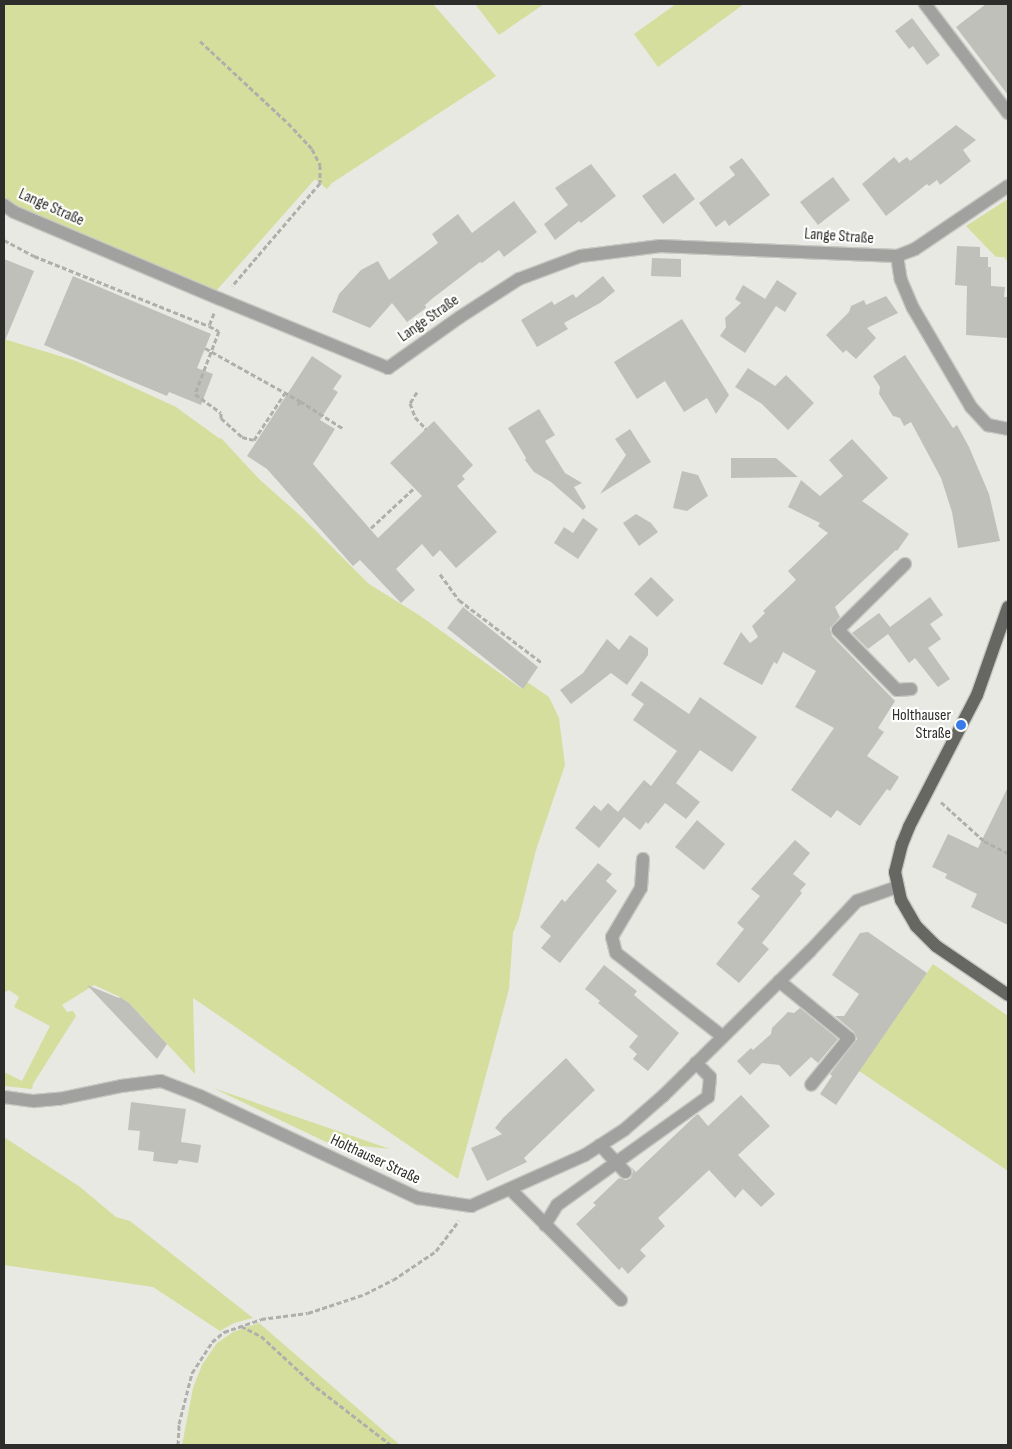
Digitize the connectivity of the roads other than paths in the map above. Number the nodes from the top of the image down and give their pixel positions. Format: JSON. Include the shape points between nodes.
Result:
{"nodes":[{"id":1,"x":925,"y":4,"type":"edge"},
{"id":2,"x":1008,"y":113,"type":"edge"},
{"id":3,"x":1008,"y":186,"type":"edge"},
{"id":4,"x":4,"y":205,"type":"edge"},
{"id":5,"x":897,"y":256,"type":"junction"},
{"id":6,"x":1008,"y":429,"type":"edge"},
{"id":7,"x":905,"y":564,"type":"dead end"},
{"id":8,"x":1008,"y":607,"type":"edge"},
{"id":9,"x":911,"y":689,"type":"dead end"},
{"id":10,"x":643,"y":859,"type":"dead end"},
{"id":11,"x":897,"y":887,"type":"junction"},
{"id":12,"x":779,"y":981,"type":"junction"},
{"id":13,"x":1008,"y":995,"type":"edge"},
{"id":14,"x":722,"y":1036,"type":"junction"},
{"id":15,"x":696,"y":1063,"type":"junction"},
{"id":16,"x":811,"y":1085,"type":"dead end"},
{"id":17,"x":4,"y":1097,"type":"edge"},
{"id":18,"x":600,"y":1145,"type":"junction"},
{"id":19,"x":616,"y":1162,"type":"junction"},
{"id":20,"x":625,"y":1172,"type":"dead end"},
{"id":21,"x":510,"y":1189,"type":"junction"},
{"id":22,"x":545,"y":1224,"type":"junction"},
{"id":23,"x":621,"y":1300,"type":"dead end"}],
"edges":[{"from":1,"to":2,"type":"street"},
{"from":3,"to":5,"type":"street","name":"Lange Straße","via":[[915,249]]},
{"from":4,"to":5,"type":"street","name":"Lange Straße","via":[[14,212],[388,368],[519,279],[581,256],[660,246]]},
{"from":5,"to":6,"type":"street","via":[[901,280],[913,308],[971,408],[988,425]]},
{"from":7,"to":9,"type":"street","via":[[838,630],[897,690]]},
{"from":8,"to":11,"type":"main road","via":[[977,695],[902,844],[895,872]]},
{"from":10,"to":14,"type":"street","via":[[641,888],[612,937],[616,952]]},
{"from":11,"to":12,"type":"street","via":[[857,901]]},
{"from":11,"to":13,"type":"main road","via":[[908,915],[925,936]]},
{"from":12,"to":14,"type":"street"},
{"from":12,"to":16,"type":"street","via":[[849,1038]]},
{"from":14,"to":15,"type":"street"},
{"from":15,"to":18,"type":"street","via":[[624,1130]]},
{"from":15,"to":19,"type":"street","via":[[710,1076],[708,1097]]},
{"from":17,"to":21,"type":"street","name":"Holthauser Straße","via":[[34,1101],[59,1099],[161,1081],[200,1096],[418,1198],[471,1206]]},
{"from":18,"to":19,"type":"street"},
{"from":18,"to":21,"type":"street"},
{"from":19,"to":20,"type":"street"},
{"from":19,"to":22,"type":"street","via":[[557,1205]]},
{"from":21,"to":22,"type":"street"},
{"from":22,"to":23,"type":"street"}]}
